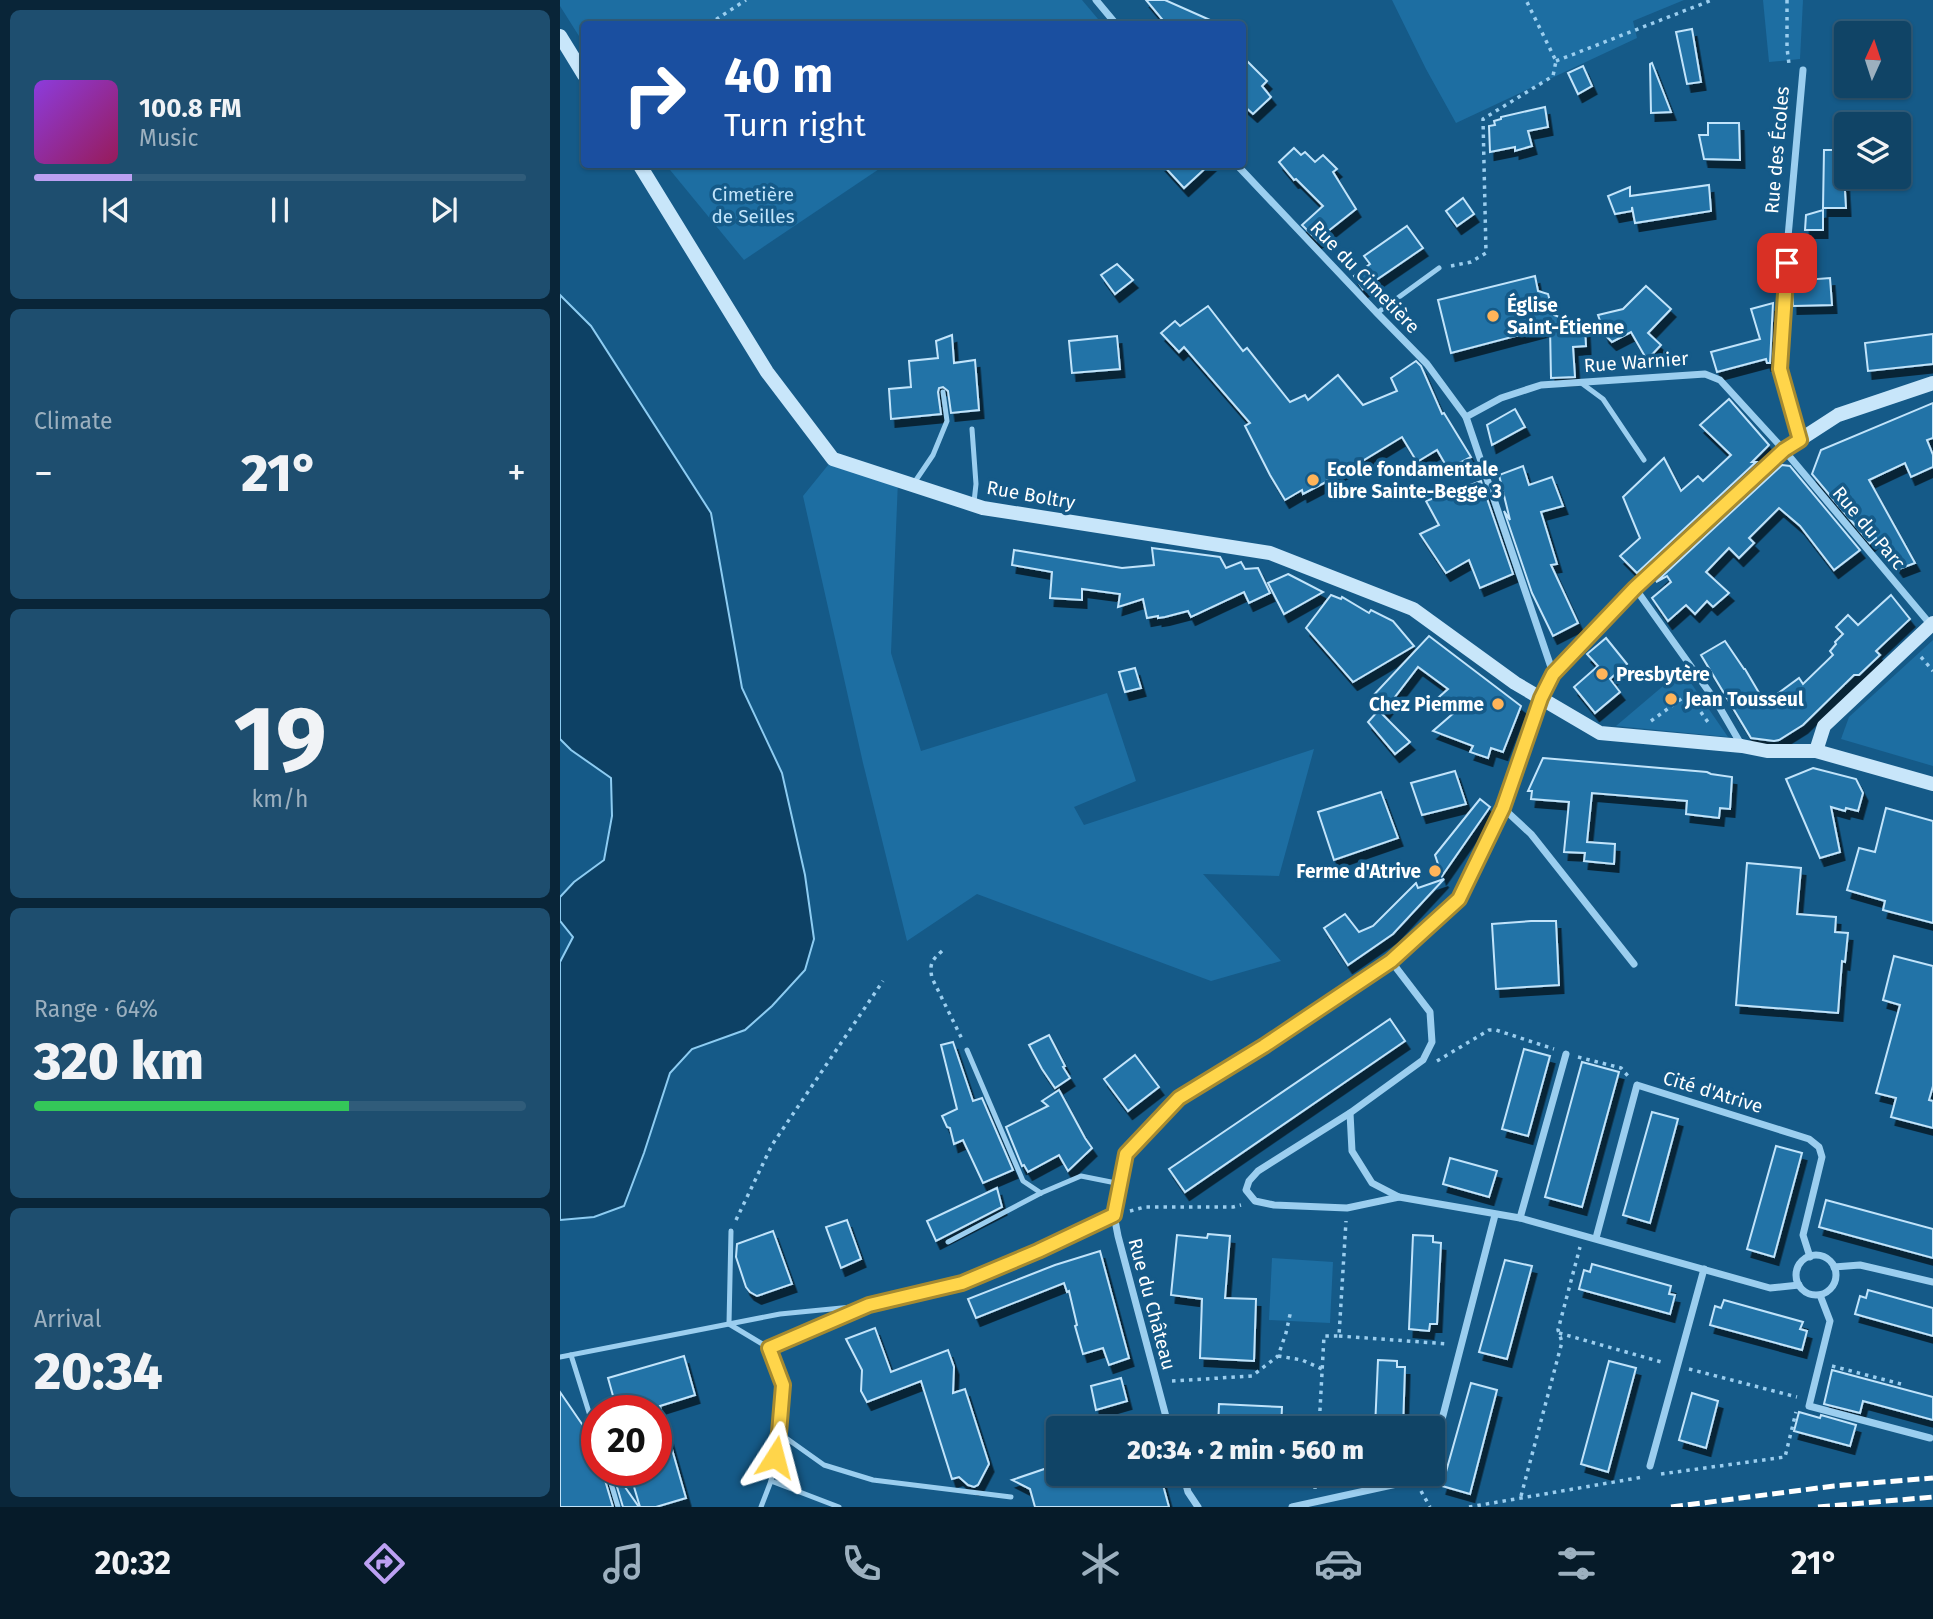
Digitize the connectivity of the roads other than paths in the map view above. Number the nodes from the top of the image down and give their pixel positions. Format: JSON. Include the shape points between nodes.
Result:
{"nodes":[{"id":1,"x":1096,"y":0,"type":"edge"},
{"id":2,"x":1114,"y":21,"type":"edge"},
{"id":3,"x":560,"y":36,"type":"edge"},
{"id":4,"x":581,"y":70,"type":"edge"},
{"id":5,"x":1803,"y":70,"type":"dead end"},
{"id":6,"x":641,"y":168,"type":"edge"},
{"id":7,"x":1240,"y":168,"type":"edge"},
{"id":8,"x":1439,"y":268,"type":"road end"},
{"id":9,"x":1377,"y":313,"type":"junction"},
{"id":10,"x":1580,"y":382,"type":"junction"},
{"id":11,"x":1933,"y":383,"type":"edge"},
{"id":12,"x":943,"y":392,"type":"dead end"},
{"id":13,"x":1466,"y":417,"type":"junction"},
{"id":14,"x":972,"y":429,"type":"dead end"},
{"id":15,"x":1800,"y":440,"type":"junction"},
{"id":16,"x":1784,"y":450,"type":"junction"},
{"id":17,"x":1644,"y":460,"type":"dead end"},
{"id":18,"x":912,"y":485,"type":"junction"},
{"id":19,"x":974,"y":505,"type":"junction"},
{"id":20,"x":1635,"y":588,"type":"junction"},
{"id":21,"x":1932,"y":624,"type":"edge"},
{"id":22,"x":1553,"y":674,"type":"junction"},
{"id":23,"x":1541,"y":698,"type":"junction"},
{"id":24,"x":1742,"y":746,"type":"junction"},
{"id":25,"x":1816,"y":751,"type":"junction"},
{"id":26,"x":1933,"y":784,"type":"edge"},
{"id":27,"x":1503,"y":808,"type":"junction"},
{"id":28,"x":1391,"y":961,"type":"junction"},
{"id":29,"x":1633,"y":964,"type":"dead end"},
{"id":30,"x":967,"y":1050,"type":"road end"},
{"id":31,"x":1566,"y":1054,"type":"road end"},
{"id":32,"x":1350,"y":1112,"type":"junction"},
{"id":33,"x":1121,"y":1184,"type":"junction"},
{"id":34,"x":1041,"y":1193,"type":"junction"},
{"id":35,"x":1399,"y":1198,"type":"junction"},
{"id":36,"x":1114,"y":1215,"type":"junction"},
{"id":37,"x":1495,"y":1215,"type":"junction"},
{"id":38,"x":1520,"y":1218,"type":"junction"},
{"id":39,"x":731,"y":1231,"type":"road end"},
{"id":40,"x":1596,"y":1238,"type":"junction"},
{"id":41,"x":948,"y":1242,"type":"dead end"},
{"id":42,"x":1810,"y":1257,"type":"junction"},
{"id":43,"x":1834,"y":1267,"type":"junction"},
{"id":44,"x":1704,"y":1269,"type":"junction"},
{"id":45,"x":1933,"y":1282,"type":"edge"},
{"id":46,"x":1799,"y":1285,"type":"junction"},
{"id":47,"x":1820,"y":1295,"type":"junction"},
{"id":48,"x":869,"y":1305,"type":"junction"},
{"id":49,"x":729,"y":1324,"type":"junction"},
{"id":50,"x":769,"y":1348,"type":"junction"},
{"id":51,"x":571,"y":1355,"type":"junction"},
{"id":52,"x":560,"y":1357,"type":"edge"},
{"id":53,"x":584,"y":1395,"type":"edge"},
{"id":54,"x":1166,"y":1416,"type":"edge"},
{"id":55,"x":1443,"y":1416,"type":"edge"},
{"id":56,"x":779,"y":1433,"type":"junction"},
{"id":57,"x":1930,"y":1438,"type":"dead end"},
{"id":58,"x":1650,"y":1466,"type":"dead end"},
{"id":59,"x":771,"y":1481,"type":"junction"},
{"id":60,"x":612,"y":1486,"type":"edge"},
{"id":61,"x":1186,"y":1486,"type":"edge"},
{"id":62,"x":1388,"y":1486,"type":"edge"},
{"id":63,"x":1011,"y":1497,"type":"dead end"},
{"id":64,"x":618,"y":1507,"type":"edge"},
{"id":65,"x":761,"y":1507,"type":"edge"},
{"id":66,"x":839,"y":1507,"type":"edge"},
{"id":67,"x":1198,"y":1507,"type":"edge"},
{"id":68,"x":1292,"y":1507,"type":"edge"}],
"edges":[{"from":1,"to":2,"type":"street"},
{"from":3,"to":4,"type":"street"},
{"from":5,"to":15,"type":"street","name":"Rue des Écoles","via":[[1780,369]]},
{"from":6,"to":18,"type":"street","name":"Rue Boltry","via":[[767,372],[833,459]]},
{"from":7,"to":9,"type":"street","name":"Rue du Cimetière"},
{"from":8,"to":9,"type":"lane"},
{"from":9,"to":13,"type":"street","name":"Rue du Cimetière","via":[[1427,364]]},
{"from":10,"to":13,"type":"street","name":"Rue Warnier","via":[[1541,384],[1500,398]]},
{"from":10,"to":16,"type":"street","name":"Rue Warnier","via":[[1705,374],[1720,380]]},
{"from":10,"to":17,"type":"lane","via":[[1603,399]]},
{"from":11,"to":15,"type":"street","via":[[1838,415]]},
{"from":12,"to":18,"type":"lane","via":[[947,421],[933,455]]},
{"from":13,"to":22,"type":"street","name":"Rue du Cimetière"},
{"from":14,"to":19,"type":"lane"},
{"from":15,"to":16,"type":"street"},
{"from":16,"to":20,"type":"street"},
{"from":16,"to":21,"type":"street","name":"Rue du Parc"},
{"from":18,"to":19,"type":"street","name":"Rue Boltry"},
{"from":19,"to":23,"type":"street","name":"Rue Boltry","via":[[1270,553],[1413,609]]},
{"from":20,"to":22,"type":"street"},
{"from":20,"to":24,"type":"street"},
{"from":21,"to":25,"type":"street","via":[[1825,726]]},
{"from":22,"to":23,"type":"street"},
{"from":23,"to":24,"type":"street","name":"Rue Boltry","via":[[1600,733]]},
{"from":23,"to":27,"type":"street","name":"Rue du Château"},
{"from":24,"to":25,"type":"street","name":"Rue Boltry"},
{"from":25,"to":26,"type":"street","name":"Rue Boltry"},
{"from":27,"to":28,"type":"street","name":"Rue du Château","via":[[1459,899]]},
{"from":27,"to":29,"type":"street","via":[[1531,834]]},
{"from":28,"to":32,"type":"street","via":[[1430,1012],[1432,1042],[1423,1060]]},
{"from":28,"to":33,"type":"street","name":"Rue du Château","via":[[1179,1098],[1126,1154]]},
{"from":30,"to":34,"type":"lane","via":[[1023,1181]]},
{"from":31,"to":38,"type":"street"},
{"from":32,"to":35,"type":"street","via":[[1352,1151],[1372,1183]]},
{"from":32,"to":35,"type":"street","via":[[1258,1171],[1246,1190],[1255,1201],[1274,1205],[1347,1208]]},
{"from":33,"to":34,"type":"lane","via":[[1082,1175]]},
{"from":33,"to":36,"type":"street","name":"Rue du Château"},
{"from":34,"to":41,"type":"lane"},
{"from":35,"to":37,"type":"street"},
{"from":36,"to":48,"type":"street","via":[[962,1283]]},
{"from":36,"to":54,"type":"street","name":"Rue du Château"},
{"from":37,"to":38,"type":"street"},
{"from":37,"to":55,"type":"street"},
{"from":38,"to":40,"type":"street"},
{"from":39,"to":49,"type":"lane"},
{"from":40,"to":42,"type":"street","name":"Cité d'Atrive","via":[[1637,1085],[1809,1139],[1818,1147],[1822,1157],[1802,1235]]},
{"from":40,"to":44,"type":"street"},
{"from":42,"to":43,"type":"street","via":[[1821,1256]]},
{"from":42,"to":46,"type":"street","via":[[1798,1268]]},
{"from":43,"to":45,"type":"street","via":[[1860,1265]]},
{"from":43,"to":47,"type":"street","via":[[1834,1284]]},
{"from":44,"to":46,"type":"street","via":[[1770,1288]]},
{"from":44,"to":58,"type":"street"},
{"from":46,"to":47,"type":"street","via":[[1808,1294]]},
{"from":47,"to":57,"type":"street","via":[[1830,1321],[1809,1406]]},
{"from":48,"to":49,"type":"lane"},
{"from":48,"to":50,"type":"street"},
{"from":49,"to":50,"type":"lane"},
{"from":49,"to":51,"type":"lane"},
{"from":50,"to":56,"type":"lane","via":[[783,1385]]},
{"from":51,"to":52,"type":"lane"},
{"from":51,"to":53,"type":"lane"},
{"from":56,"to":59,"type":"lane"},
{"from":56,"to":63,"type":"lane","via":[[824,1465],[873,1480]]},
{"from":59,"to":65,"type":"lane"},
{"from":59,"to":66,"type":"lane"},
{"from":60,"to":64,"type":"lane"},
{"from":61,"to":67,"type":"street"},
{"from":62,"to":68,"type":"street"}]}
